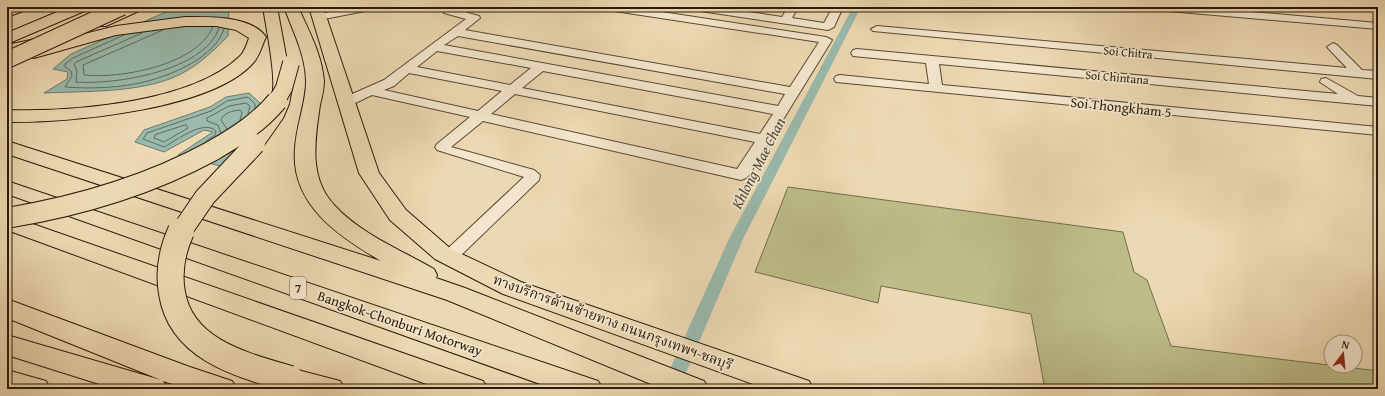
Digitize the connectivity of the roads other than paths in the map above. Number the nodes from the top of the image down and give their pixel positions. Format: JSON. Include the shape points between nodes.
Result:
{"nodes":[{"id":1,"x":21,"y":7,"type":"edge"},
{"id":2,"x":57,"y":7,"type":"edge"},
{"id":3,"x":82,"y":7,"type":"edge"},
{"id":4,"x":122,"y":7,"type":"edge"},
{"id":5,"x":136,"y":7,"type":"edge"},
{"id":6,"x":270,"y":7,"type":"edge"},
{"id":7,"x":279,"y":7,"type":"edge"},
{"id":8,"x":291,"y":7,"type":"edge"},
{"id":9,"x":370,"y":7,"type":"edge"},
{"id":10,"x":454,"y":7,"type":"edge"},
{"id":11,"x":608,"y":7,"type":"edge"},
{"id":12,"x":694,"y":7,"type":"edge"},
{"id":13,"x":793,"y":7,"type":"edge"},
{"id":14,"x":838,"y":7,"type":"edge"},
{"id":15,"x":1157,"y":7,"type":"edge"},
{"id":16,"x":746,"y":11,"type":"edge"},
{"id":17,"x":7,"y":13,"type":"edge"},
{"id":18,"x":320,"y":20,"type":"edge"},
{"id":19,"x":786,"y":21,"type":"junction"},
{"id":20,"x":1378,"y":26,"type":"edge"},
{"id":21,"x":7,"y":28,"type":"edge"},
{"id":22,"x":877,"y":29,"type":"dead end"},
{"id":23,"x":456,"y":32,"type":"junction"},
{"id":24,"x":7,"y":39,"type":"edge"},
{"id":25,"x":435,"y":47,"type":"junction"},
{"id":26,"x":1333,"y":48,"type":"dead end"},
{"id":27,"x":7,"y":50,"type":"edge"},
{"id":28,"x":857,"y":53,"type":"dead end"},
{"id":29,"x":7,"y":60,"type":"edge"},
{"id":30,"x":932,"y":60,"type":"junction"},
{"id":31,"x":7,"y":64,"type":"edge"},
{"id":32,"x":540,"y":67,"type":"junction"},
{"id":33,"x":406,"y":69,"type":"junction"},
{"id":34,"x":1358,"y":73,"type":"junction"},
{"id":35,"x":1378,"y":75,"type":"edge"},
{"id":36,"x":840,"y":79,"type":"dead end"},
{"id":37,"x":1326,"y":82,"type":"dead end"},
{"id":38,"x":936,"y":89,"type":"junction"},
{"id":39,"x":511,"y":90,"type":"junction"},
{"id":40,"x":371,"y":91,"type":"junction"},
{"id":41,"x":793,"y":92,"type":"junction"},
{"id":42,"x":1355,"y":100,"type":"junction"},
{"id":43,"x":346,"y":102,"type":"junction"},
{"id":44,"x":1378,"y":102,"type":"edge"},
{"id":45,"x":781,"y":111,"type":"junction"},
{"id":46,"x":7,"y":116,"type":"edge"},
{"id":47,"x":479,"y":116,"type":"junction"},
{"id":48,"x":1378,"y":131,"type":"edge"},
{"id":49,"x":764,"y":139,"type":"junction"},
{"id":50,"x":7,"y":147,"type":"edge"},
{"id":51,"x":7,"y":187,"type":"edge"},
{"id":52,"x":7,"y":218,"type":"edge"},
{"id":53,"x":7,"y":222,"type":"edge"},
{"id":54,"x":449,"y":257,"type":"junction"},
{"id":55,"x":456,"y":294,"type":"junction"},
{"id":56,"x":7,"y":308,"type":"edge"},
{"id":57,"x":7,"y":345,"type":"edge"},
{"id":58,"x":7,"y":381,"type":"edge"},
{"id":59,"x":36,"y":389,"type":"edge"},
{"id":60,"x":153,"y":389,"type":"edge"},
{"id":61,"x":222,"y":389,"type":"edge"},
{"id":62,"x":330,"y":389,"type":"edge"},
{"id":63,"x":473,"y":389,"type":"edge"},
{"id":64,"x":588,"y":389,"type":"edge"},
{"id":65,"x":694,"y":389,"type":"edge"},
{"id":66,"x":799,"y":389,"type":"edge"}],
"edges":[{"from":1,"to":17,"type":"highway"},
{"from":2,"to":21,"type":"highway"},
{"from":3,"to":24,"type":"highway"},
{"from":4,"to":29,"type":"highway","bridge":true},
{"from":5,"to":27,"type":"highway","via":[[64,37]]},
{"from":6,"to":62,"type":"highway","bridge":true,"via":[[282,77],[282,99],[265,132],[215,185],[189,217],[178,236],[169,273],[173,308],[190,334],[222,356],[244,365]]},
{"from":7,"to":52,"type":"highway","bridge":true,"via":[[289,41],[291,63],[286,84],[277,102],[262,117],[202,157],[163,175],[117,193],[45,212]]},
{"from":8,"to":55,"type":"highway","via":[[311,58],[315,83],[303,151],[304,170],[310,185],[326,209],[342,224]]},
{"from":9,"to":18,"type":"street"},
{"from":10,"to":23,"type":"street","via":[[448,11],[475,18]]},
{"from":11,"to":41,"type":"street","via":[[826,40]]},
{"from":12,"to":16,"type":"street"},
{"from":13,"to":19,"type":"street"},
{"from":14,"to":19,"type":"street","via":[[828,27]]},
{"from":15,"to":20,"type":"street"},
{"from":16,"to":19,"type":"street"},
{"from":18,"to":43,"type":"main road","name":"ทางบริการด้านซ้ายทาง ถนนกรุงเทพฯ-ชลบุรี"},
{"from":22,"to":34,"type":"street","name":"Soi Chitra"},
{"from":23,"to":25,"type":"street"},
{"from":23,"to":41,"type":"street"},
{"from":25,"to":32,"type":"street"},
{"from":25,"to":33,"type":"street"},
{"from":26,"to":34,"type":"street"},
{"from":28,"to":30,"type":"street","name":"Soi Chintana"},
{"from":30,"to":38,"type":"street"},
{"from":30,"to":42,"type":"street","name":"Soi Chintana"},
{"from":31,"to":46,"type":"highway","via":[[93,34],[148,22],[190,17],[231,20],[244,24],[258,37],[257,47],[243,64],[204,85],[152,102],[71,116]]},
{"from":32,"to":39,"type":"street"},
{"from":32,"to":45,"type":"street"},
{"from":33,"to":39,"type":"street"},
{"from":33,"to":40,"type":"street","via":[[389,83]]},
{"from":34,"to":35,"type":"street","name":"Soi Chitra"},
{"from":36,"to":38,"type":"street","name":"Soi Thongkham 5"},
{"from":37,"to":42,"type":"street"},
{"from":38,"to":48,"type":"street","name":"Soi Thongkham 5"},
{"from":39,"to":47,"type":"street"},
{"from":39,"to":49,"type":"street"},
{"from":40,"to":43,"type":"street"},
{"from":40,"to":47,"type":"street"},
{"from":41,"to":45,"type":"street"},
{"from":42,"to":44,"type":"street","name":"Soi Chintana"},
{"from":43,"to":54,"type":"main road","name":"ทางบริการด้านซ้ายทาง ถนนกรุงเทพฯ-ชลบุรี","via":[[369,173],[398,215]]},
{"from":45,"to":49,"type":"street"},
{"from":47,"to":49,"type":"street","via":[[741,175]]},
{"from":47,"to":54,"type":"street","via":[[446,142],[442,146],[444,149],[529,173],[532,175],[531,180]]},
{"from":50,"to":55,"type":"highway"},
{"from":51,"to":64,"type":"highway","name":"Bangkok-Chonburi Motorway","number":"7"},
{"from":53,"to":63,"type":"highway"},
{"from":54,"to":66,"type":"main road","name":"ทางบริการด้านซ้ายทาง ถนนกรุงเทพฯ-ชลบุรี","via":[[512,288]]},
{"from":55,"to":65,"type":"highway"},
{"from":56,"to":61,"type":"highway","via":[[179,375]]},
{"from":57,"to":60,"type":"highway"},
{"from":58,"to":59,"type":"main road"}]}
